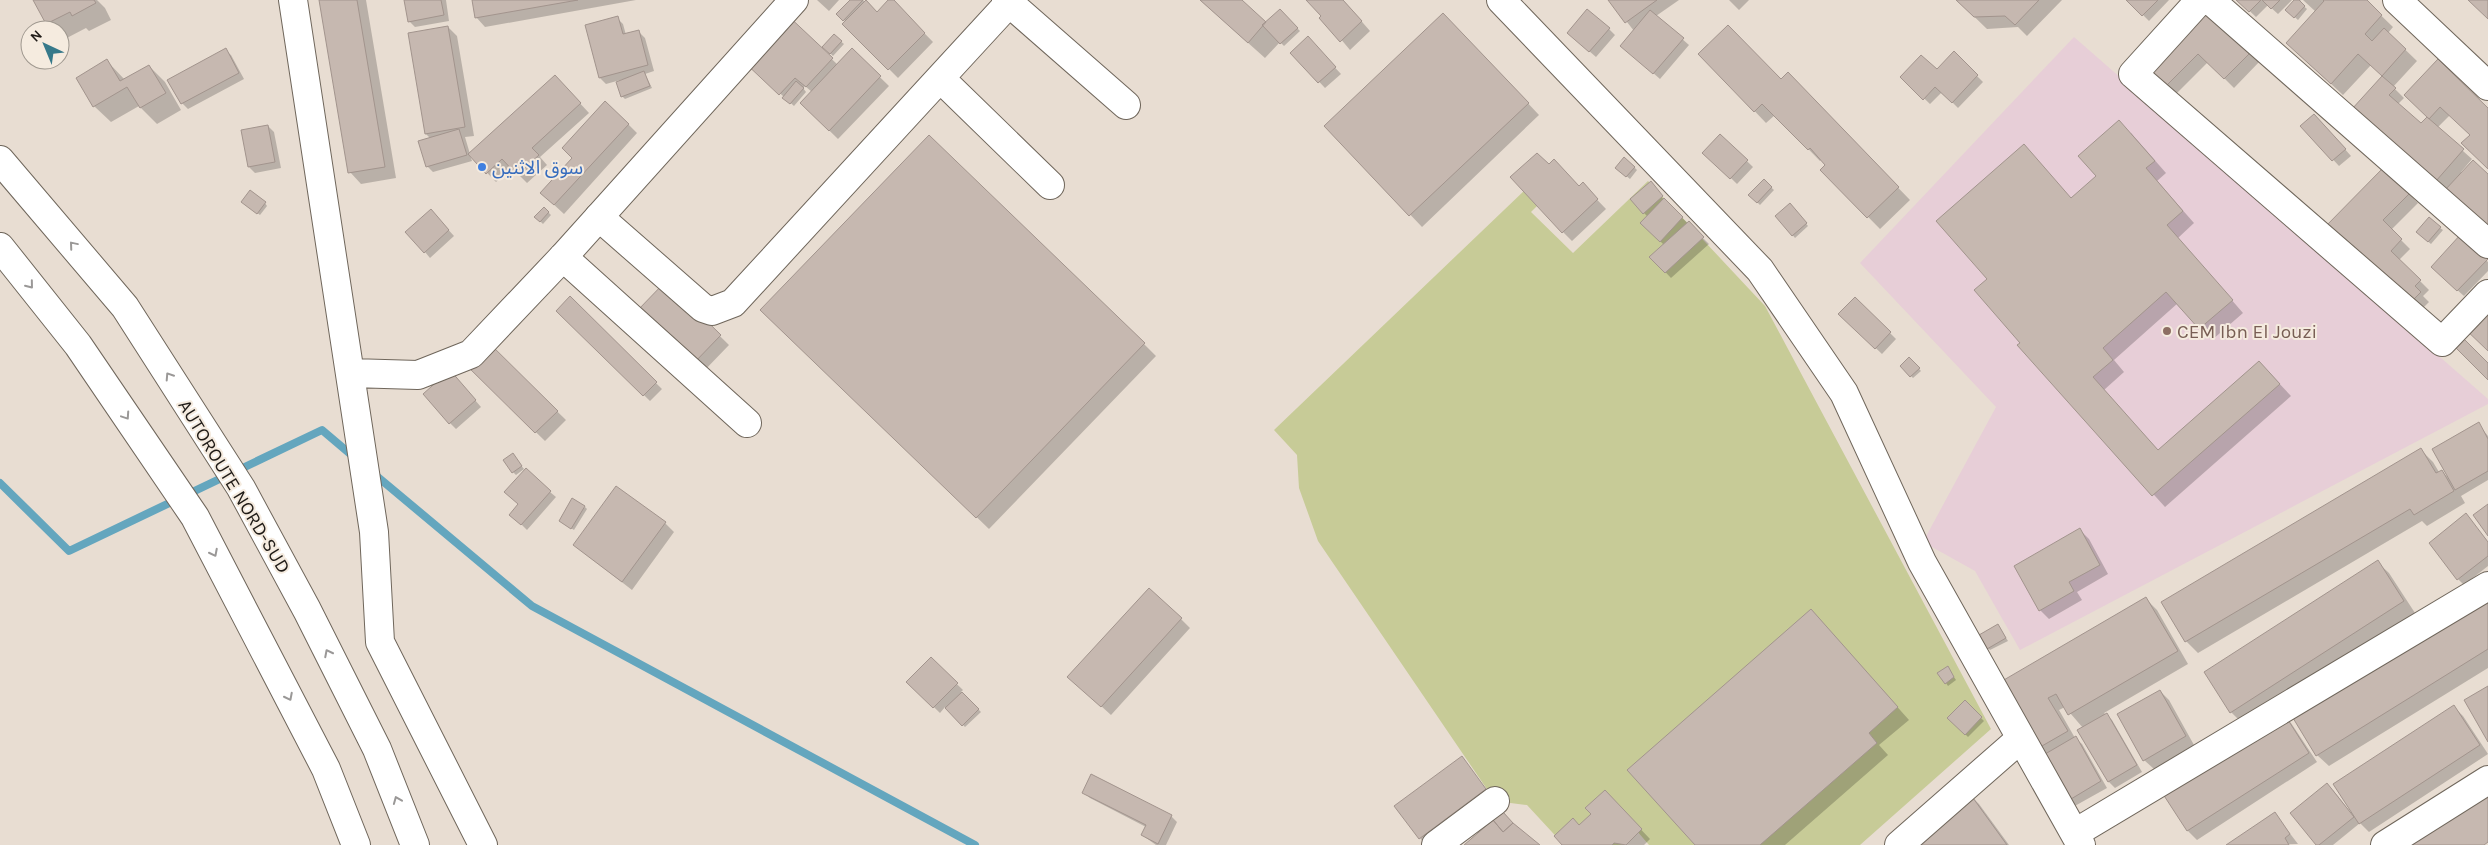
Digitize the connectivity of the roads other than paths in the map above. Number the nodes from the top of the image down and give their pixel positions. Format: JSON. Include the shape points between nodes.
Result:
{"nodes":[{"id":1,"x":292,"y":0,"type":"edge"},
{"id":2,"x":794,"y":0,"type":"edge"},
{"id":3,"x":1501,"y":0,"type":"edge"},
{"id":4,"x":2200,"y":0,"type":"edge"},
{"id":5,"x":2210,"y":0,"type":"edge"},
{"id":6,"x":2397,"y":0,"type":"edge"},
{"id":7,"x":1007,"y":2,"type":"edge"},
{"id":8,"x":940,"y":78,"type":"junction"},
{"id":9,"x":2488,"y":86,"type":"edge"},
{"id":10,"x":1126,"y":105,"type":"dead end"},
{"id":11,"x":0,"y":160,"type":"edge"},
{"id":12,"x":1050,"y":185,"type":"dead end"},
{"id":13,"x":599,"y":217,"type":"junction"},
{"id":14,"x":2488,"y":244,"type":"edge"},
{"id":15,"x":0,"y":247,"type":"edge"},
{"id":16,"x":563,"y":257,"type":"junction"},
{"id":17,"x":2488,"y":294,"type":"edge"},
{"id":18,"x":351,"y":373,"type":"junction"},
{"id":19,"x":747,"y":422,"type":"dead end"},
{"id":20,"x":2488,"y":586,"type":"edge"},
{"id":21,"x":2020,"y":739,"type":"junction"},
{"id":22,"x":2488,"y":780,"type":"edge"},
{"id":23,"x":1495,"y":801,"type":"dead end"},
{"id":24,"x":2078,"y":839,"type":"edge"},
{"id":25,"x":356,"y":845,"type":"edge"},
{"id":26,"x":415,"y":845,"type":"edge"},
{"id":27,"x":483,"y":845,"type":"edge"},
{"id":28,"x":1436,"y":845,"type":"edge"},
{"id":29,"x":1899,"y":845,"type":"edge"},
{"id":30,"x":2385,"y":845,"type":"edge"}],
"edges":[{"from":1,"to":18,"type":"main road"},
{"from":2,"to":13,"type":"main road"},
{"from":3,"to":21,"type":"main road","via":[[1760,270],[1844,393],[1922,562]]},
{"from":4,"to":17,"type":"main road","via":[[2132,74],[2442,342]]},
{"from":5,"to":14,"type":"main road"},
{"from":6,"to":9,"type":"main road"},
{"from":7,"to":8,"type":"main road"},
{"from":7,"to":10,"type":"main road"},
{"from":8,"to":12,"type":"main road"},
{"from":8,"to":13,"type":"main road","via":[[733,303],[720,309],[703,308]]},
{"from":26,"to":11,"type":"main road","name":"AUTOROUTE NORD-SUD","one_way":true,"via":[[377,749],[307,610],[240,488],[125,307]]},
{"from":13,"to":16,"type":"main road"},
{"from":15,"to":25,"type":"main road","one_way":true,"via":[[78,346],[195,517],[326,769]]},
{"from":16,"to":18,"type":"main road","via":[[471,354],[418,375]]},
{"from":16,"to":19,"type":"main road"},
{"from":18,"to":27,"type":"main road","via":[[374,532],[380,642]]},
{"from":20,"to":24,"type":"main road"},
{"from":21,"to":24,"type":"main road"},
{"from":21,"to":29,"type":"main road"},
{"from":22,"to":30,"type":"main road"},
{"from":23,"to":28,"type":"main road"}]}
